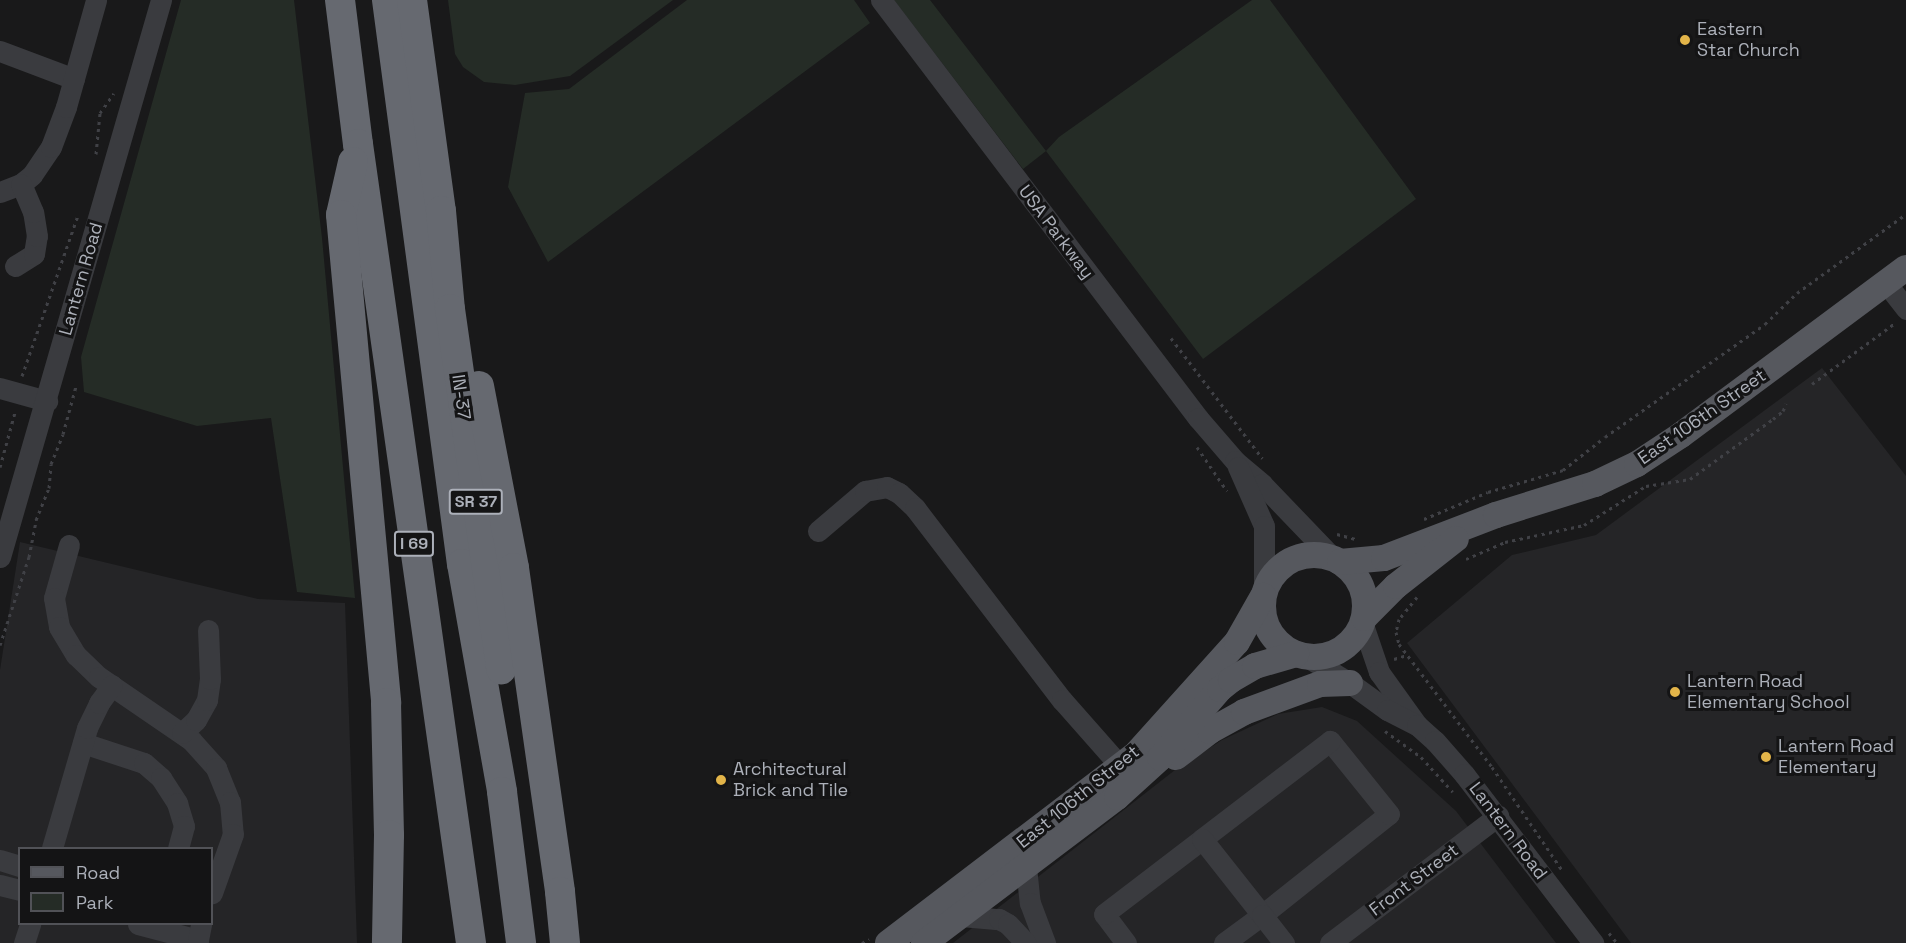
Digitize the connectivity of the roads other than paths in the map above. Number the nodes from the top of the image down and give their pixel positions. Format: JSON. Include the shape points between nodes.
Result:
{"nodes":[{"id":1,"x":96,"y":0,"type":"edge"},
{"id":2,"x":161,"y":0,"type":"edge"},
{"id":3,"x":340,"y":0,"type":"edge"},
{"id":4,"x":387,"y":0,"type":"edge"},
{"id":5,"x":412,"y":0,"type":"edge"},
{"id":6,"x":881,"y":0,"type":"edge"},
{"id":7,"x":0,"y":51,"type":"edge"},
{"id":8,"x":74,"y":79,"type":"junction"},
{"id":9,"x":358,"y":144,"type":"junction"},
{"id":10,"x":21,"y":184,"type":"junction"},
{"id":11,"x":0,"y":192,"type":"edge"},
{"id":12,"x":441,"y":211,"type":"junction"},
{"id":13,"x":15,"y":266,"type":"dead end"},
{"id":14,"x":1906,"y":268,"type":"edge"},
{"id":15,"x":1886,"y":283,"type":"junction"},
{"id":16,"x":1903,"y":314,"type":"edge"},
{"id":17,"x":10,"y":391,"type":"edge"},
{"id":18,"x":47,"y":401,"type":"junction"},
{"id":19,"x":1235,"y":461,"type":"junction"},
{"id":20,"x":1475,"y":524,"type":"junction"},
{"id":21,"x":818,"y":531,"type":"dead end"},
{"id":22,"x":69,"y":545,"type":"dead end"},
{"id":23,"x":0,"y":557,"type":"edge"},
{"id":24,"x":1337,"y":560,"type":"junction"},
{"id":25,"x":1264,"y":593,"type":"junction"},
{"id":26,"x":1363,"y":620,"type":"junction"},
{"id":27,"x":208,"y":630,"type":"dead end"},
{"id":28,"x":1301,"y":656,"type":"junction"},
{"id":29,"x":1350,"y":683,"type":"junction"},
{"id":30,"x":112,"y":685,"type":"junction"},
{"id":31,"x":1417,"y":725,"type":"junction"},
{"id":32,"x":182,"y":733,"type":"junction"},
{"id":33,"x":84,"y":742,"type":"junction"},
{"id":34,"x":1121,"y":767,"type":"junction"},
{"id":35,"x":502,"y":792,"type":"junction"},
{"id":36,"x":1117,"y":797,"type":"junction"},
{"id":37,"x":1497,"y":816,"type":"junction"},
{"id":38,"x":1202,"y":839,"type":"junction"},
{"id":39,"x":53,"y":847,"type":"edge"},
{"id":40,"x":179,"y":847,"type":"edge"},
{"id":41,"x":0,"y":860,"type":"edge"},
{"id":42,"x":18,"y":865,"type":"edge"},
{"id":43,"x":1026,"y":867,"type":"junction"},
{"id":44,"x":0,"y":885,"type":"edge"},
{"id":45,"x":18,"y":890,"type":"edge"},
{"id":46,"x":213,"y":890,"type":"edge"},
{"id":47,"x":560,"y":892,"type":"junction"},
{"id":48,"x":1262,"y":915,"type":"junction"},
{"id":49,"x":961,"y":916,"type":"junction"},
{"id":50,"x":30,"y":925,"type":"edge"},
{"id":51,"x":146,"y":925,"type":"edge"},
{"id":52,"x":199,"y":932,"type":"edge"},
{"id":53,"x":1599,"y":934,"type":"edge"},
{"id":54,"x":24,"y":943,"type":"edge"},
{"id":55,"x":387,"y":943,"type":"edge"},
{"id":56,"x":471,"y":943,"type":"edge"},
{"id":57,"x":522,"y":943,"type":"edge"},
{"id":58,"x":565,"y":943,"type":"edge"},
{"id":59,"x":570,"y":943,"type":"edge"},
{"id":60,"x":888,"y":943,"type":"edge"},
{"id":61,"x":924,"y":943,"type":"edge"},
{"id":62,"x":1026,"y":943,"type":"edge"},
{"id":63,"x":1045,"y":943,"type":"edge"},
{"id":64,"x":1126,"y":943,"type":"edge"},
{"id":65,"x":1224,"y":943,"type":"edge"},
{"id":66,"x":1284,"y":943,"type":"edge"},
{"id":67,"x":1330,"y":943,"type":"edge"}],
"edges":[{"from":1,"to":8,"type":"street"},
{"from":2,"to":18,"type":"street","name":"Lantern Road"},
{"from":3,"to":9,"type":"highway","number":"I 69"},
{"from":4,"to":35,"type":"highway","number":"I 69","via":[[462,564]]},
{"from":5,"to":12,"type":"highway","name":"IN-37","number":"SR 37"},
{"from":6,"to":19,"type":"street","name":"USA Parkway","via":[[1198,418]]},
{"from":7,"to":8,"type":"street"},
{"from":8,"to":10,"type":"street","via":[[51,147]]},
{"from":9,"to":55,"type":"highway","via":[[341,215],[386,703]]},
{"from":9,"to":56,"type":"highway","number":"I 69"},
{"from":10,"to":11,"type":"street"},
{"from":10,"to":13,"type":"street","via":[[33,212],[37,236],[34,254]]},
{"from":12,"to":35,"type":"highway","name":"IN-37","number":"SR 37","via":[[453,332],[509,719]]},
{"from":12,"to":47,"type":"highway","via":[[514,568]]},
{"from":14,"to":15,"type":"main road","name":"East 106th Street"},
{"from":15,"to":16,"type":"street"},
{"from":15,"to":20,"type":"main road","name":"East 106th Street","via":[[1637,464],[1586,487]]},
{"from":17,"to":18,"type":"street"},
{"from":18,"to":23,"type":"street","name":"Lantern Road"},
{"from":19,"to":24,"type":"street","name":"USA Parkway"},
{"from":19,"to":25,"type":"street","name":"USA Parkway","via":[[1264,526]]},
{"from":20,"to":24,"type":"main road","name":"East 106th Street","via":[[1384,558]]},
{"from":20,"to":26,"type":"main road","name":"East 106th Street","via":[[1396,586]]},
{"from":21,"to":34,"type":"street","via":[[866,491],[887,487],[899,493],[915,508],[1062,700]]},
{"from":22,"to":30,"type":"street","via":[[54,598],[59,627],[76,655]]},
{"from":24,"to":25,"type":"main road","via":[[1309,555],[1292,559],[1278,569]]},
{"from":24,"to":26,"type":"main road","via":[[1354,574],[1363,590]]},
{"from":25,"to":28,"type":"main road","via":[[1263,614],[1269,631],[1280,645]]},
{"from":25,"to":34,"type":"main road","name":"East 106th Street","via":[[1237,642]]},
{"from":26,"to":28,"type":"main road","via":[[1354,638],[1341,650],[1324,656]]},
{"from":26,"to":31,"type":"street","name":"Lantern Road","via":[[1379,672]]},
{"from":27,"to":32,"type":"street","via":[[207,700],[196,720]]},
{"from":28,"to":29,"type":"street","name":"Lantern Road"},
{"from":28,"to":36,"type":"main road","name":"East 106th Street","via":[[1246,670],[1220,689],[1160,758]]},
{"from":29,"to":31,"type":"street","name":"Lantern Road","via":[[1387,710]]},
{"from":29,"to":36,"type":"main road","via":[[1320,684],[1225,722],[1186,747],[1145,788]]},
{"from":30,"to":32,"type":"street"},
{"from":30,"to":33,"type":"street","via":[[99,703]]},
{"from":31,"to":37,"type":"street","name":"Lantern Road","via":[[1453,759]]},
{"from":32,"to":46,"type":"street","via":[[216,768],[230,802],[232,834]]},
{"from":33,"to":39,"type":"street"},
{"from":33,"to":40,"type":"street","via":[[144,763],[161,778],[177,803],[184,826]]},
{"from":34,"to":60,"type":"main road","name":"East 106th Street"},
{"from":35,"to":57,"type":"highway","number":"I 69"},
{"from":36,"to":43,"type":"main road","name":"East 106th Street"},
{"from":37,"to":53,"type":"street","name":"Lantern Road"},
{"from":37,"to":67,"type":"street","name":"Front Street"},
{"from":38,"to":48,"type":"street"},
{"from":38,"to":48,"type":"street","via":[[1330,741],[1382,805],[1389,814]]},
{"from":38,"to":64,"type":"street","via":[[1104,914]]},
{"from":41,"to":42,"type":"street"},
{"from":43,"to":49,"type":"main road","name":"East 106th Street"},
{"from":43,"to":63,"type":"street","via":[[1030,903]]},
{"from":44,"to":45,"type":"street"},
{"from":47,"to":58,"type":"highway"},
{"from":47,"to":59,"type":"highway"},
{"from":48,"to":65,"type":"street"},
{"from":48,"to":66,"type":"street"},
{"from":49,"to":61,"type":"main road","name":"East 106th Street"},
{"from":49,"to":62,"type":"street","via":[[999,919]]},
{"from":50,"to":54,"type":"street"},
{"from":51,"to":52,"type":"street"}]}
